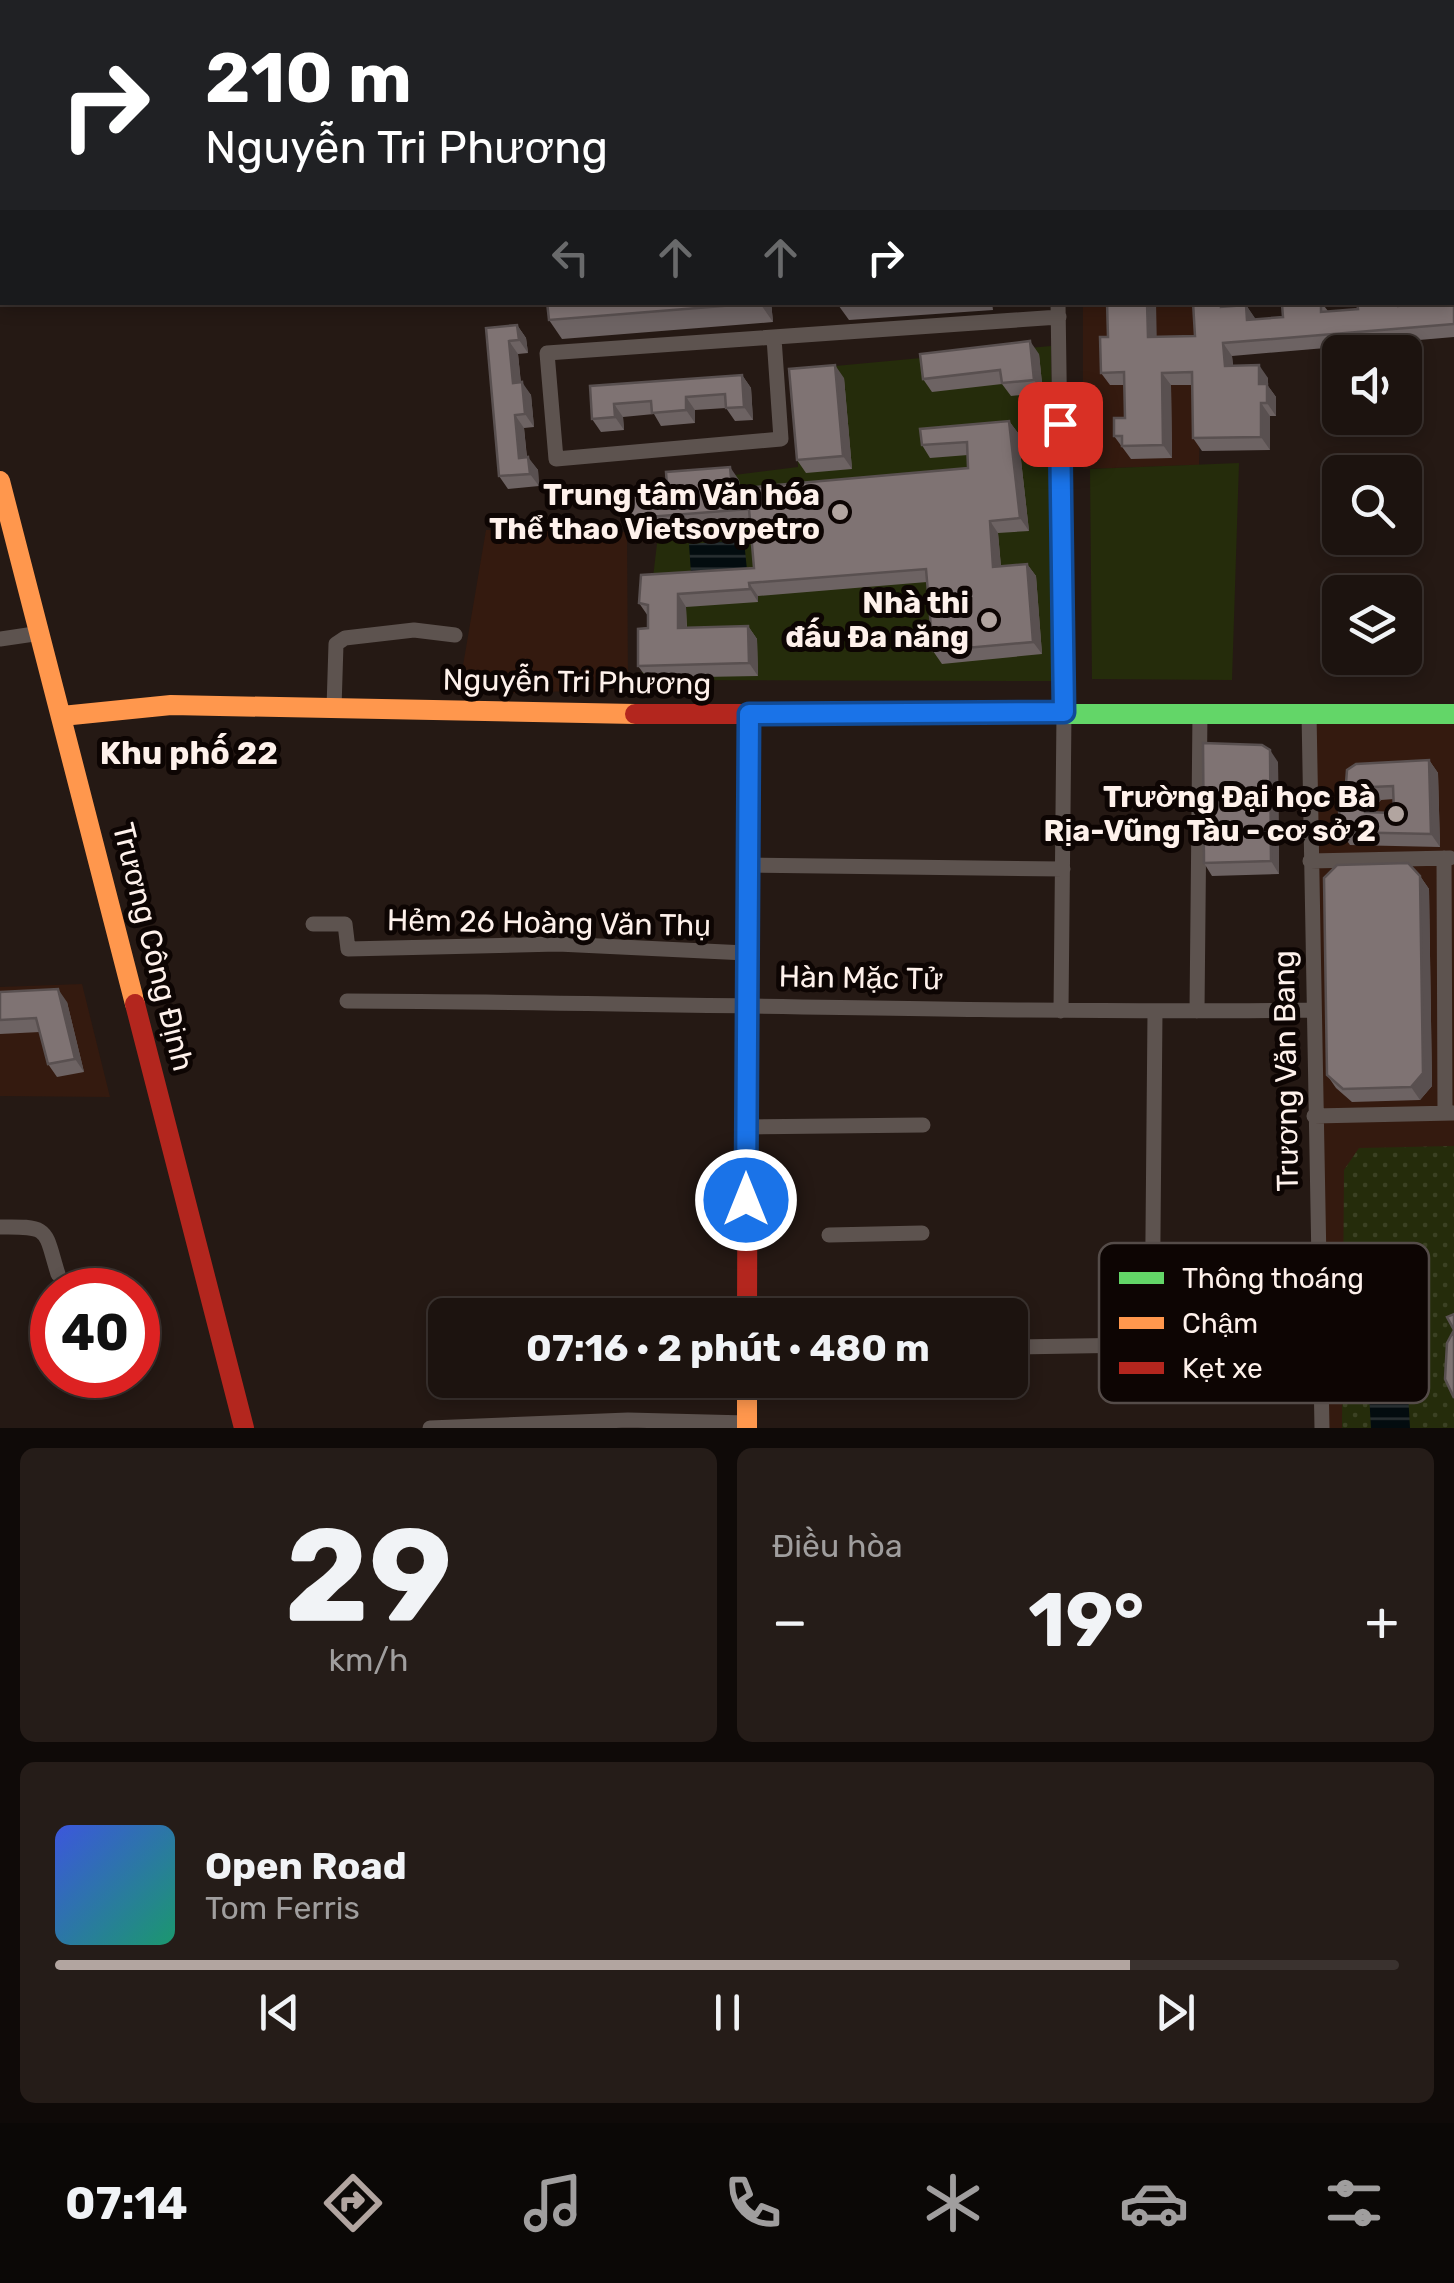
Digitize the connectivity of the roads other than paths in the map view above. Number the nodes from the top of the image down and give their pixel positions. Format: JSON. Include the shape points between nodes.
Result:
{"nodes":[{"id":1,"x":1058,"y":310,"type":"edge"},
{"id":2,"x":774,"y":338,"type":"junction"},
{"id":3,"x":0,"y":482,"type":"edge"},
{"id":4,"x":41,"y":633,"type":"junction"},
{"id":5,"x":455,"y":635,"type":"dead end"},
{"id":6,"x":0,"y":639,"type":"edge"},
{"id":7,"x":334,"y":708,"type":"junction"},
{"id":8,"x":1064,"y":712,"type":"junction"},
{"id":9,"x":1200,"y":712,"type":"junction"},
{"id":10,"x":749,"y":714,"type":"junction"},
{"id":11,"x":1309,"y":714,"type":"junction"},
{"id":12,"x":1454,"y":714,"type":"edge"},
{"id":13,"x":62,"y":716,"type":"junction"},
{"id":14,"x":1449,"y":858,"type":"edge"},
{"id":15,"x":1310,"y":861,"type":"junction"},
{"id":16,"x":746,"y":865,"type":"junction"},
{"id":17,"x":1063,"y":870,"type":"junction"},
{"id":18,"x":313,"y":924,"type":"dead end"},
{"id":19,"x":746,"y":953,"type":"junction"},
{"id":20,"x":1450,"y":985,"type":"edge"},
{"id":21,"x":347,"y":1001,"type":"dead end"},
{"id":22,"x":746,"y":1003,"type":"junction"},
{"id":23,"x":1313,"y":1010,"type":"junction"},
{"id":24,"x":1061,"y":1011,"type":"junction"},
{"id":25,"x":1197,"y":1011,"type":"junction"},
{"id":26,"x":1155,"y":1012,"type":"junction"},
{"id":27,"x":1450,"y":1113,"type":"edge"},
{"id":28,"x":1314,"y":1116,"type":"junction"},
{"id":29,"x":922,"y":1125,"type":"dead end"},
{"id":30,"x":746,"y":1126,"type":"junction"},
{"id":31,"x":0,"y":1227,"type":"edge"},
{"id":32,"x":922,"y":1233,"type":"dead end"},
{"id":33,"x":829,"y":1236,"type":"dead end"},
{"id":34,"x":1153,"y":1243,"type":"edge"},
{"id":35,"x":1317,"y":1243,"type":"edge"},
{"id":36,"x":56,"y":1268,"type":"edge"},
{"id":37,"x":747,"y":1298,"type":"edge"},
{"id":38,"x":1099,"y":1345,"type":"edge"},
{"id":39,"x":1028,"y":1347,"type":"edge"},
{"id":40,"x":747,"y":1398,"type":"edge"},
{"id":41,"x":1321,"y":1403,"type":"edge"},
{"id":42,"x":747,"y":1426,"type":"edge"},
{"id":43,"x":244,"y":1428,"type":"edge"},
{"id":44,"x":430,"y":1428,"type":"edge"},
{"id":45,"x":1322,"y":1428,"type":"edge"}],
"edges":[{"from":1,"to":2,"type":"street"},
{"from":1,"to":8,"type":"street"},
{"from":2,"to":2,"type":"street","via":[[546,353],[556,459],[781,439]]},
{"from":3,"to":4,"type":"street","name":"Trương Công Định"},
{"from":4,"to":6,"type":"street"},
{"from":4,"to":13,"type":"street","name":"Trương Công Định"},
{"from":5,"to":7,"type":"street","via":[[414,630],[345,638],[336,644]]},
{"from":7,"to":10,"type":"street","name":"Nguyễn Tri Phương"},
{"from":7,"to":13,"type":"street","name":"Nguyễn Tri Phương","via":[[171,705]]},
{"from":8,"to":9,"type":"street","name":"Nguyễn Tri Phương"},
{"from":8,"to":10,"type":"street","name":"Nguyễn Tri Phương"},
{"from":8,"to":17,"type":"street"},
{"from":9,"to":11,"type":"street","name":"Nguyễn Tri Phương"},
{"from":9,"to":25,"type":"street"},
{"from":10,"to":16,"type":"street"},
{"from":11,"to":12,"type":"street","name":"Nguyễn Tri Phương"},
{"from":11,"to":15,"type":"street","name":"Trương Văn Bang"},
{"from":13,"to":43,"type":"street","name":"Trương Công Định"},
{"from":14,"to":15,"type":"street"},
{"from":14,"to":20,"type":"street"},
{"from":15,"to":23,"type":"street","name":"Trương Văn Bang"},
{"from":16,"to":17,"type":"street"},
{"from":16,"to":19,"type":"street"},
{"from":17,"to":24,"type":"street"},
{"from":18,"to":19,"type":"street","name":"Hẻm 26 Hoàng Văn Thụ","via":[[345,924],[348,949],[558,944]]},
{"from":19,"to":22,"type":"street"},
{"from":20,"to":27,"type":"street"},
{"from":21,"to":22,"type":"street","name":"Hàn Mặc Tử"},
{"from":22,"to":24,"type":"street","name":"Hàn Mặc Tử"},
{"from":22,"to":30,"type":"street"},
{"from":23,"to":25,"type":"street","name":"Hàn Mặc Tử"},
{"from":23,"to":28,"type":"street","name":"Trương Văn Bang"},
{"from":24,"to":26,"type":"street","name":"Hàn Mặc Tử"},
{"from":25,"to":26,"type":"street","name":"Hàn Mặc Tử"},
{"from":26,"to":34,"type":"street"},
{"from":27,"to":28,"type":"street"},
{"from":28,"to":35,"type":"street","name":"Trương Văn Bang"},
{"from":29,"to":30,"type":"street"},
{"from":30,"to":37,"type":"street"},
{"from":31,"to":36,"type":"street","via":[[46,1232]]},
{"from":32,"to":33,"type":"street"},
{"from":38,"to":39,"type":"street"},
{"from":40,"to":42,"type":"street"},
{"from":41,"to":45,"type":"street","name":"Trương Văn Bang"},
{"from":42,"to":44,"type":"street","via":[[628,1420]]}]}
